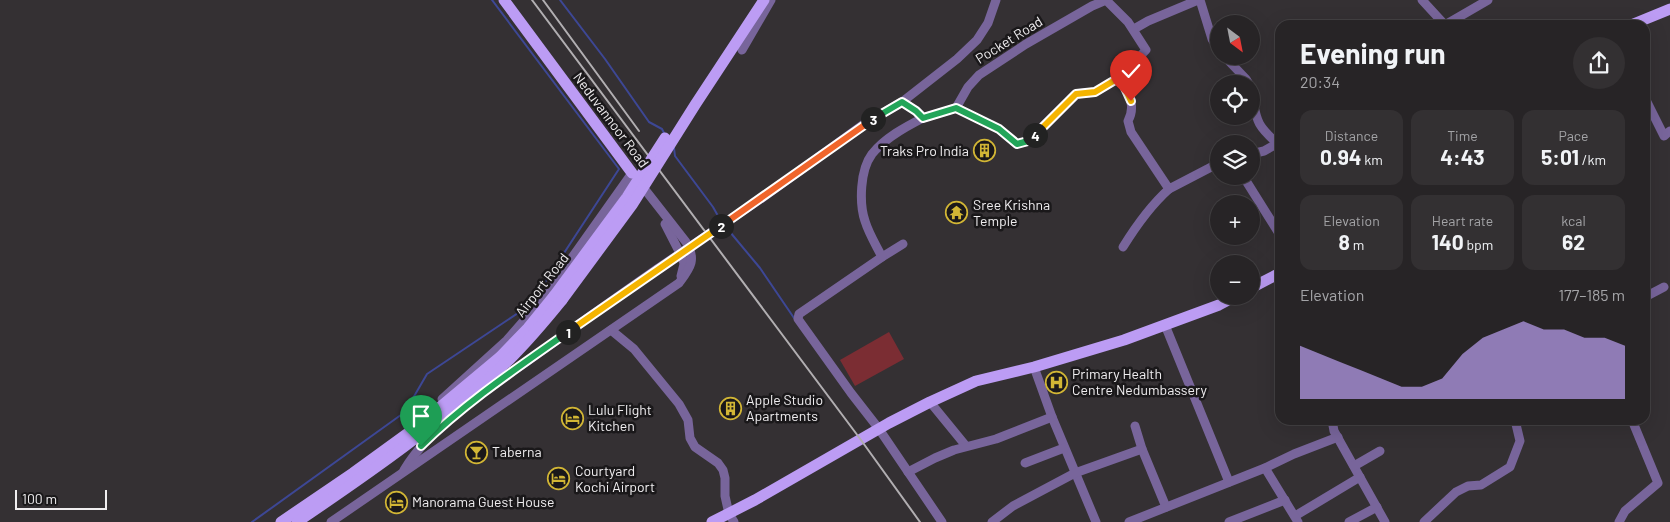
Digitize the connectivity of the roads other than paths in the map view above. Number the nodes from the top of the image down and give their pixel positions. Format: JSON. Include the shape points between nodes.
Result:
{"nodes":[{"id":1,"x":504,"y":0,"type":"edge"},
{"id":2,"x":755,"y":0,"type":"edge"},
{"id":3,"x":764,"y":0,"type":"edge"},
{"id":4,"x":771,"y":0,"type":"edge"},
{"id":5,"x":996,"y":0,"type":"edge"},
{"id":6,"x":1199,"y":0,"type":"edge"},
{"id":7,"x":1422,"y":0,"type":"edge"},
{"id":8,"x":1488,"y":0,"type":"edge"},
{"id":9,"x":1670,"y":9,"type":"edge"},
{"id":10,"x":1440,"y":20,"type":"edge"},
{"id":11,"x":1454,"y":20,"type":"edge"},
{"id":12,"x":1643,"y":20,"type":"edge"},
{"id":13,"x":1134,"y":29,"type":"junction"},
{"id":14,"x":1210,"y":33,"type":"edge"},
{"id":15,"x":742,"y":50,"type":"dead end"},
{"id":16,"x":1233,"y":65,"type":"edge"},
{"id":17,"x":1242,"y":75,"type":"edge"},
{"id":18,"x":1120,"y":77,"type":"junction"},
{"id":19,"x":902,"y":102,"type":"junction"},
{"id":20,"x":956,"y":108,"type":"junction"},
{"id":21,"x":1650,"y":108,"type":"edge"},
{"id":22,"x":923,"y":118,"type":"junction"},
{"id":23,"x":1260,"y":124,"type":"edge"},
{"id":24,"x":1670,"y":131,"type":"edge"},
{"id":25,"x":1275,"y":139,"type":"edge"},
{"id":26,"x":1275,"y":145,"type":"edge"},
{"id":27,"x":1260,"y":152,"type":"edge"},
{"id":28,"x":1210,"y":168,"type":"edge"},
{"id":29,"x":629,"y":178,"type":"junction"},
{"id":30,"x":1249,"y":185,"type":"edge"},
{"id":31,"x":1169,"y":188,"type":"junction"},
{"id":32,"x":671,"y":228,"type":"junction"},
{"id":33,"x":1275,"y":228,"type":"edge"},
{"id":34,"x":903,"y":244,"type":"dead end"},
{"id":35,"x":1122,"y":247,"type":"dead end"},
{"id":36,"x":882,"y":257,"type":"junction"},
{"id":37,"x":1275,"y":276,"type":"edge"},
{"id":38,"x":679,"y":283,"type":"junction"},
{"id":39,"x":1260,"y":283,"type":"edge"},
{"id":40,"x":1664,"y":287,"type":"dead end"},
{"id":41,"x":1650,"y":294,"type":"edge"},
{"id":42,"x":1219,"y":305,"type":"edge"},
{"id":43,"x":1165,"y":325,"type":"junction"},
{"id":44,"x":611,"y":330,"type":"junction"},
{"id":45,"x":1034,"y":368,"type":"junction"},
{"id":46,"x":930,"y":402,"type":"junction"},
{"id":47,"x":446,"y":407,"type":"junction"},
{"id":48,"x":1052,"y":417,"type":"junction"},
{"id":49,"x":1333,"y":425,"type":"edge"},
{"id":50,"x":1516,"y":425,"type":"edge"},
{"id":51,"x":1634,"y":425,"type":"edge"},
{"id":52,"x":1135,"y":426,"type":"dead end"},
{"id":53,"x":879,"y":429,"type":"junction"},
{"id":54,"x":1338,"y":436,"type":"junction"},
{"id":55,"x":396,"y":442,"type":"junction"},
{"id":56,"x":966,"y":446,"type":"junction"},
{"id":57,"x":1064,"y":448,"type":"junction"},
{"id":58,"x":1142,"y":449,"type":"junction"},
{"id":59,"x":1380,"y":451,"type":"dead end"},
{"id":60,"x":1026,"y":463,"type":"dead end"},
{"id":61,"x":1354,"y":466,"type":"junction"},
{"id":62,"x":1265,"y":468,"type":"junction"},
{"id":63,"x":908,"y":472,"type":"junction"},
{"id":64,"x":403,"y":473,"type":"junction"},
{"id":65,"x":1075,"y":473,"type":"junction"},
{"id":66,"x":1360,"y":477,"type":"junction"},
{"id":67,"x":1229,"y":482,"type":"junction"},
{"id":68,"x":1285,"y":500,"type":"junction"},
{"id":69,"x":1166,"y":507,"type":"junction"},
{"id":70,"x":1377,"y":507,"type":"junction"},
{"id":71,"x":732,"y":518,"type":"edge"},
{"id":72,"x":1296,"y":519,"type":"edge"},
{"id":73,"x":282,"y":522,"type":"edge"},
{"id":74,"x":297,"y":522,"type":"edge"},
{"id":75,"x":331,"y":522,"type":"edge"},
{"id":76,"x":712,"y":522,"type":"edge"},
{"id":77,"x":942,"y":522,"type":"edge"},
{"id":78,"x":992,"y":522,"type":"edge"},
{"id":79,"x":1096,"y":522,"type":"edge"},
{"id":80,"x":1129,"y":522,"type":"edge"},
{"id":81,"x":1229,"y":522,"type":"edge"},
{"id":82,"x":1349,"y":522,"type":"edge"},
{"id":83,"x":1385,"y":522,"type":"edge"},
{"id":84,"x":1424,"y":522,"type":"edge"},
{"id":85,"x":1619,"y":522,"type":"edge"}],
"edges":[{"from":1,"to":29,"type":"main road","name":"Neduvannoor Road"},
{"from":2,"to":47,"type":"main road","name":"Airport Road","bridge":true,"via":[[627,197],[554,296],[500,357]]},
{"from":3,"to":47,"type":"main road","name":"Airport Road","bridge":true,"via":[[632,205],[562,300],[508,360]]},
{"from":4,"to":15,"type":"street"},
{"from":5,"to":19,"type":"street","via":[[988,23],[977,40]]},
{"from":6,"to":13,"type":"street"},
{"from":6,"to":14,"type":"street"},
{"from":7,"to":10,"type":"street"},
{"from":8,"to":11,"type":"street"},
{"from":9,"to":12,"type":"main road"},
{"from":13,"to":18,"type":"street","name":"Pocket Road","via":[[1146,50]]},
{"from":13,"to":20,"type":"street","name":"Pocket Road","via":[[1106,0],[1092,6],[978,75]]},
{"from":16,"to":17,"type":"street"},
{"from":18,"to":20,"type":"street","via":[[1095,92],[1076,94],[1028,141],[1017,144],[999,129]]},
{"from":18,"to":31,"type":"street","via":[[1131,101],[1132,113],[1128,121],[1131,132]]},
{"from":19,"to":22,"type":"street"},
{"from":19,"to":64,"type":"street","bridge":true,"via":[[864,124],[473,400],[415,452]]},
{"from":20,"to":22,"type":"street"},
{"from":21,"to":24,"type":"street","via":[[1664,136]]},
{"from":22,"to":36,"type":"street","via":[[906,126],[872,154],[863,174],[864,220]]},
{"from":23,"to":25,"type":"street"},
{"from":26,"to":27,"type":"street"},
{"from":28,"to":31,"type":"street"},
{"from":29,"to":32,"type":"street","name":"Neduvannoor Road"},
{"from":29,"to":55,"type":"street","via":[[542,300],[507,340]]},
{"from":30,"to":33,"type":"street"},
{"from":31,"to":35,"type":"street"},
{"from":32,"to":38,"type":"street","via":[[684,264]]},
{"from":32,"to":38,"type":"street","name":"Neduvannoor Road","via":[[692,253]]},
{"from":34,"to":36,"type":"street"},
{"from":36,"to":53,"type":"street","via":[[798,316]]},
{"from":37,"to":39,"type":"main road"},
{"from":38,"to":44,"type":"street"},
{"from":40,"to":41,"type":"street"},
{"from":42,"to":43,"type":"main road"},
{"from":43,"to":45,"type":"main road"},
{"from":43,"to":67,"type":"street"},
{"from":44,"to":64,"type":"street"},
{"from":44,"to":71,"type":"street","via":[[634,349],[679,404],[688,420],[690,438],[695,447],[723,470],[725,496]]},
{"from":45,"to":46,"type":"main road","via":[[976,381]]},
{"from":45,"to":48,"type":"street"},
{"from":46,"to":53,"type":"main road"},
{"from":46,"to":56,"type":"street"},
{"from":47,"to":55,"type":"main road","name":"Airport Road"},
{"from":47,"to":74,"type":"main road","name":"Airport Road","via":[[420,434]]},
{"from":48,"to":56,"type":"street","via":[[996,439]]},
{"from":48,"to":57,"type":"street"},
{"from":49,"to":54,"type":"street"},
{"from":50,"to":84,"type":"street","via":[[1520,441],[1510,467],[1481,485],[1468,486],[1456,492]]},
{"from":51,"to":85,"type":"street","via":[[1658,483],[1625,511]]},
{"from":52,"to":58,"type":"street"},
{"from":53,"to":63,"type":"street"},
{"from":53,"to":71,"type":"main road"},
{"from":54,"to":61,"type":"street"},
{"from":54,"to":62,"type":"street"},
{"from":55,"to":73,"type":"main road","name":"Airport Road"},
{"from":56,"to":63,"type":"street"},
{"from":57,"to":60,"type":"street"},
{"from":57,"to":65,"type":"street"},
{"from":58,"to":65,"type":"street"},
{"from":58,"to":69,"type":"street"},
{"from":59,"to":61,"type":"street"},
{"from":61,"to":66,"type":"street"},
{"from":62,"to":67,"type":"street"},
{"from":62,"to":68,"type":"street"},
{"from":63,"to":77,"type":"street"},
{"from":64,"to":75,"type":"street"},
{"from":65,"to":78,"type":"street","via":[[1013,506]]},
{"from":65,"to":79,"type":"street"},
{"from":66,"to":70,"type":"street"},
{"from":66,"to":72,"type":"street"},
{"from":67,"to":69,"type":"street"},
{"from":68,"to":72,"type":"street"},
{"from":68,"to":81,"type":"street"},
{"from":69,"to":80,"type":"street"},
{"from":70,"to":82,"type":"street"},
{"from":70,"to":83,"type":"street"},
{"from":71,"to":76,"type":"main road"}]}
